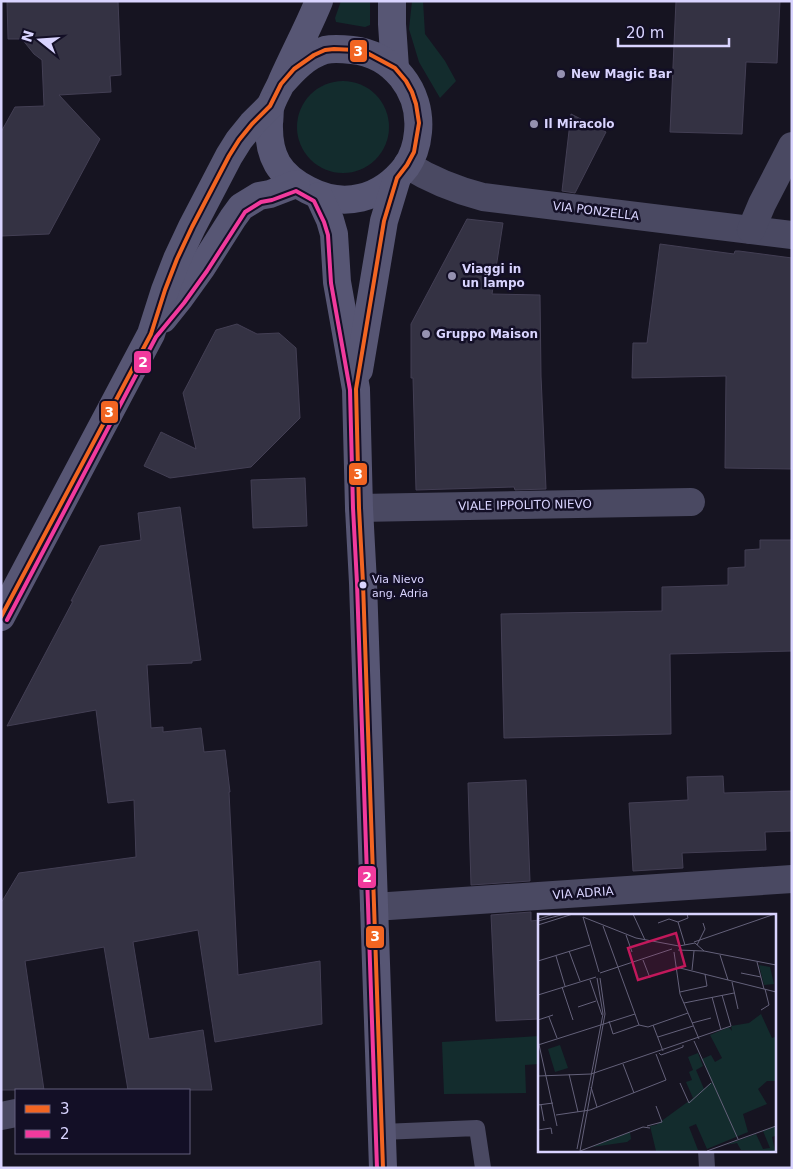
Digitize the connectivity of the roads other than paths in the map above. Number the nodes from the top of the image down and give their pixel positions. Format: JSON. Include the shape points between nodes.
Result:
{"nodes":[{"id":1,"x":318,"y":1,"type":"edge"},
{"id":2,"x":392,"y":1,"type":"edge"},
{"id":3,"x":395,"y":68,"type":"junction"},
{"id":4,"x":276,"y":95,"type":"junction"},
{"id":5,"x":792,"y":146,"type":"edge"},
{"id":6,"x":402,"y":172,"type":"junction"},
{"id":7,"x":307,"y":190,"type":"junction"},
{"id":8,"x":751,"y":230,"type":"junction"},
{"id":9,"x":792,"y":235,"type":"edge"},
{"id":10,"x":151,"y":334,"type":"junction"},
{"id":11,"x":356,"y":389,"type":"junction"},
{"id":12,"x":691,"y":502,"type":"dead end"},
{"id":13,"x":359,"y":508,"type":"junction"},
{"id":14,"x":1,"y":617,"type":"edge"},
{"id":15,"x":792,"y":879,"type":"edge"},
{"id":16,"x":374,"y":907,"type":"junction"},
{"id":17,"x":15,"y":1113,"type":"edge"},
{"id":18,"x":1,"y":1116,"type":"edge"},
{"id":19,"x":382,"y":1132,"type":"junction"},
{"id":20,"x":706,"y":1152,"type":"edge"},
{"id":21,"x":383,"y":1168,"type":"edge"},
{"id":22,"x":482,"y":1168,"type":"edge"},
{"id":23,"x":707,"y":1168,"type":"edge"}],
"edges":[{"from":1,"to":4,"type":"main road"},
{"from":2,"to":3,"type":"main road"},
{"from":3,"to":4,"type":"main road","via":[[356,50],[320,52],[294,69]]},
{"from":3,"to":6,"type":"main road","via":[[412,92],[419,123],[414,152]]},
{"from":4,"to":7,"type":"main road","via":[[269,126],[271,150],[280,170]]},
{"from":4,"to":10,"type":"main road","via":[[229,156],[192,227],[165,290]]},
{"from":5,"to":8,"type":"street"},
{"from":6,"to":7,"type":"main road","via":[[382,190],[358,199],[346,200]]},
{"from":6,"to":8,"type":"street","name":"VIA PONZELLA","via":[[483,197]]},
{"from":6,"to":11,"type":"main road","via":[[384,221]]},
{"from":7,"to":10,"type":"main road","via":[[259,196],[241,207],[191,283]]},
{"from":7,"to":11,"type":"main road","via":[[330,220],[334,234],[337,282]]},
{"from":8,"to":9,"type":"street","name":"VIA PONZELLA"},
{"from":10,"to":14,"type":"main road"},
{"from":11,"to":13,"type":"main road"},
{"from":12,"to":13,"type":"street","name":"VIALE IPPOLITO NIEVO"},
{"from":13,"to":16,"type":"main road"},
{"from":15,"to":16,"type":"street","name":"VIA ADRIA"},
{"from":16,"to":19,"type":"main road"},
{"from":17,"to":18,"type":"street"},
{"from":19,"to":21,"type":"main road"},
{"from":19,"to":22,"type":"lane","via":[[477,1128]]},
{"from":20,"to":23,"type":"lane"}]}
